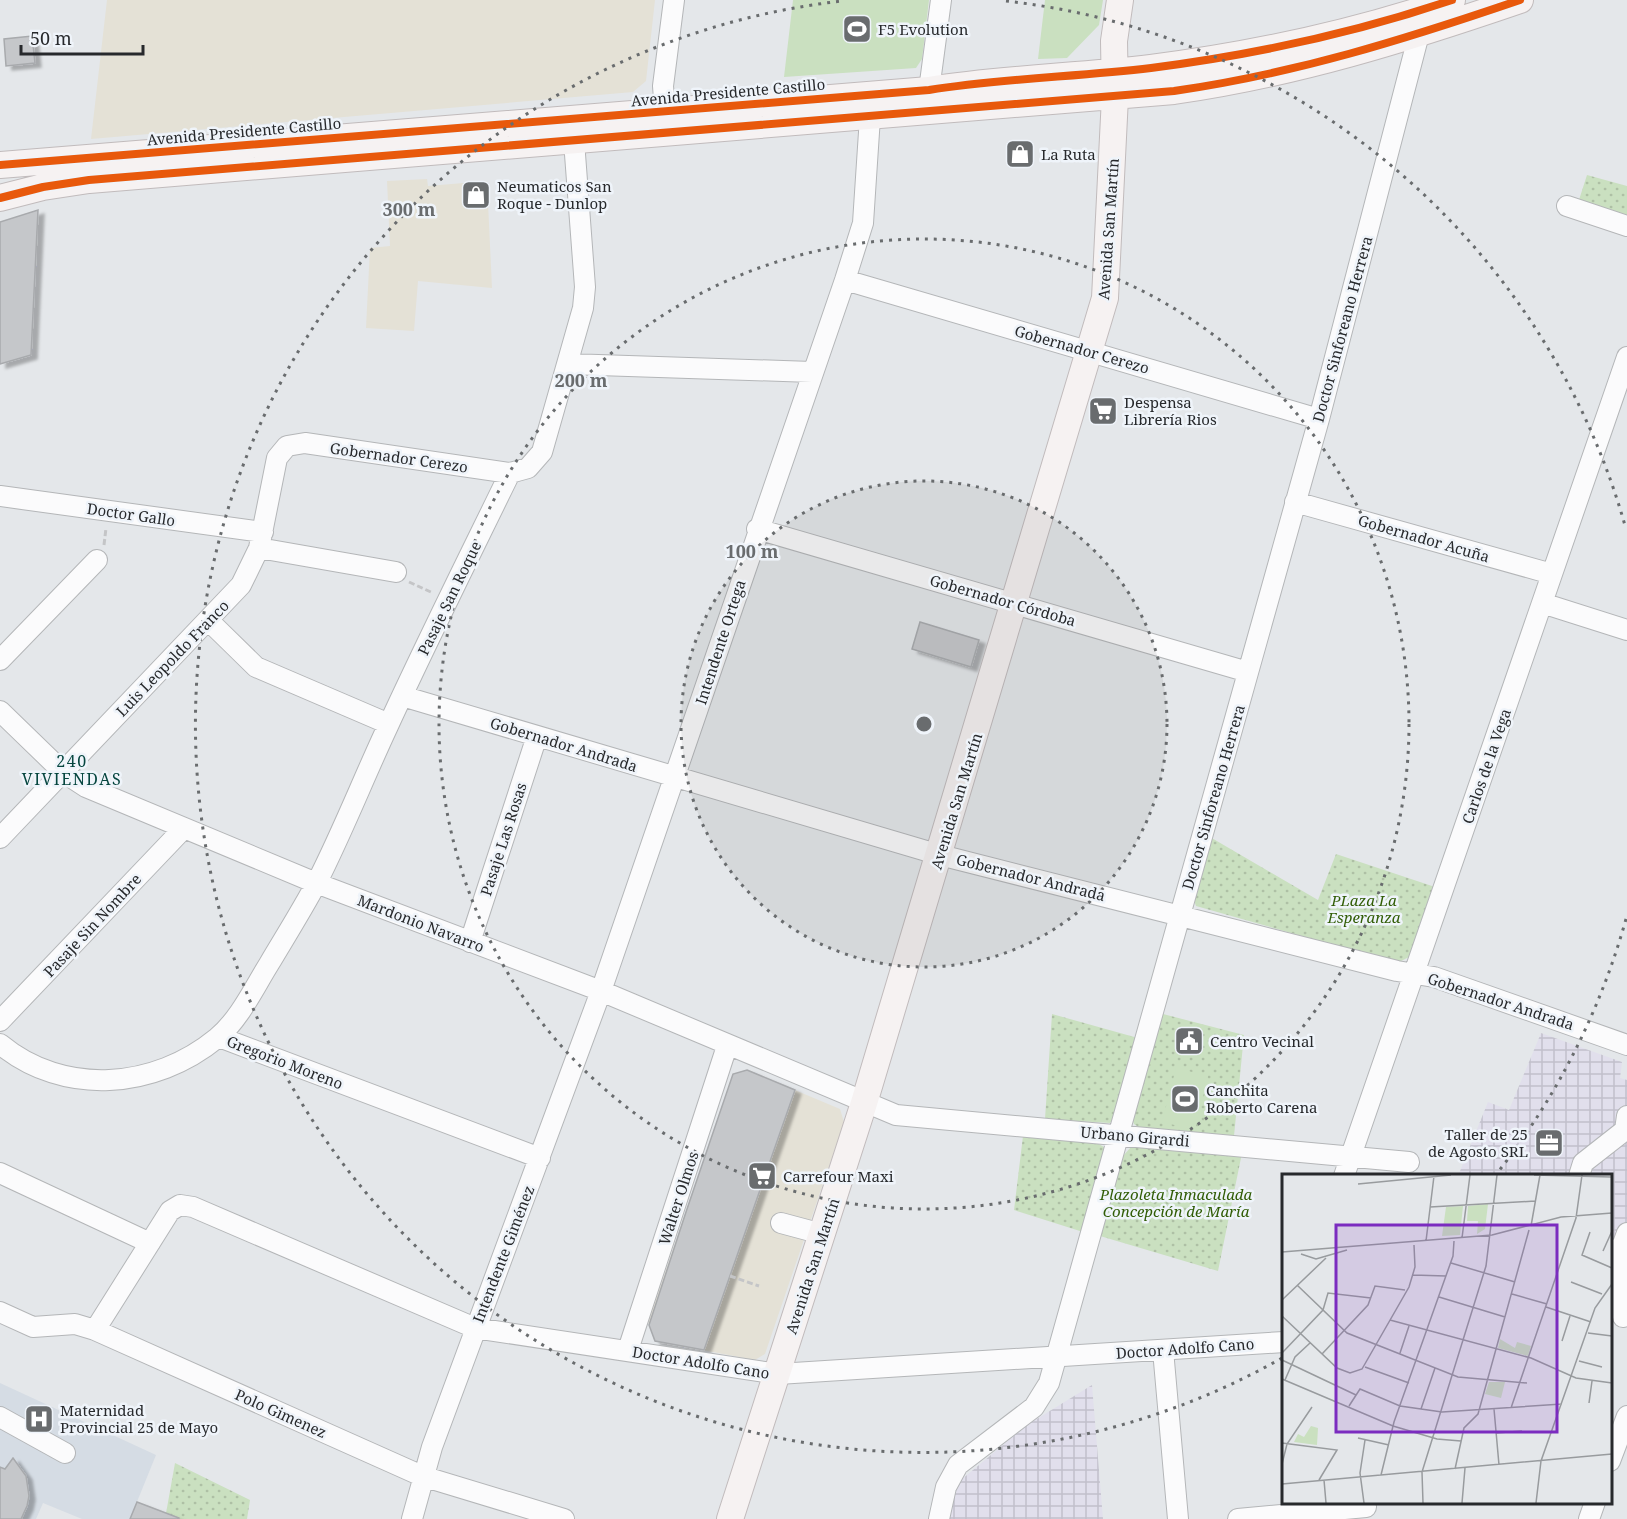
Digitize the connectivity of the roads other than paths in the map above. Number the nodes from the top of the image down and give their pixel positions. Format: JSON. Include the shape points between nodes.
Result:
{"nodes":[{"id":1,"x":674,"y":0,"type":"edge"},
{"id":2,"x":941,"y":0,"type":"edge"},
{"id":3,"x":1120,"y":0,"type":"edge"},
{"id":4,"x":1136,"y":0,"type":"edge"},
{"id":5,"x":1521,"y":0,"type":"edge"},
{"id":6,"x":1440,"y":2,"type":"edge"},
{"id":7,"x":1419,"y":34,"type":"junction"},
{"id":8,"x":1116,"y":71,"type":"junction"},
{"id":9,"x":929,"y":90,"type":"junction"},
{"id":10,"x":1115,"y":97,"type":"junction"},
{"id":11,"x":665,"y":111,"type":"junction"},
{"id":12,"x":870,"y":117,"type":"junction"},
{"id":13,"x":574,"y":141,"type":"junction"},
{"id":14,"x":0,"y":165,"type":"edge"},
{"id":15,"x":0,"y":198,"type":"edge"},
{"id":16,"x":1567,"y":206,"type":"dead end"},
{"id":17,"x":1627,"y":226,"type":"edge"},
{"id":18,"x":845,"y":280,"type":"junction"},
{"id":19,"x":1090,"y":351,"type":"junction"},
{"id":20,"x":1627,"y":357,"type":"edge"},
{"id":21,"x":568,"y":364,"type":"junction"},
{"id":22,"x":812,"y":372,"type":"junction"},
{"id":23,"x":1318,"y":419,"type":"junction"},
{"id":24,"x":287,"y":446,"type":"joint"},
{"id":25,"x":510,"y":473,"type":"junction"},
{"id":26,"x":0,"y":496,"type":"edge"},
{"id":27,"x":1295,"y":502,"type":"junction"},
{"id":28,"x":758,"y":528,"type":"junction"},
{"id":29,"x":261,"y":540,"type":"junction"},
{"id":30,"x":97,"y":560,"type":"road end"},
{"id":31,"x":396,"y":572,"type":"road end"},
{"id":32,"x":1552,"y":574,"type":"junction"},
{"id":33,"x":1542,"y":603,"type":"junction"},
{"id":34,"x":1015,"y":604,"type":"junction"},
{"id":35,"x":208,"y":620,"type":"junction"},
{"id":36,"x":1627,"y":630,"type":"edge"},
{"id":37,"x":0,"y":660,"type":"edge"},
{"id":38,"x":1248,"y":672,"type":"junction"},
{"id":39,"x":402,"y":696,"type":"junction"},
{"id":40,"x":0,"y":711,"type":"edge"},
{"id":41,"x":388,"y":724,"type":"junction"},
{"id":42,"x":537,"y":736,"type":"junction"},
{"id":43,"x":63,"y":772,"type":"junction"},
{"id":44,"x":676,"y":778,"type":"junction"},
{"id":45,"x":184,"y":828,"type":"junction"},
{"id":46,"x":0,"y":838,"type":"edge"},
{"id":47,"x":940,"y":855,"type":"junction"},
{"id":48,"x":316,"y":883,"type":"junction"},
{"id":49,"x":1180,"y":914,"type":"junction"},
{"id":50,"x":470,"y":942,"type":"junction"},
{"id":51,"x":1414,"y":974,"type":"junction"},
{"id":52,"x":601,"y":991,"type":"junction"},
{"id":53,"x":0,"y":1021,"type":"edge"},
{"id":54,"x":219,"y":1037,"type":"junction"},
{"id":55,"x":0,"y":1044,"type":"edge"},
{"id":56,"x":1627,"y":1045,"type":"edge"},
{"id":57,"x":727,"y":1046,"type":"junction"},
{"id":58,"x":864,"y":1104,"type":"junction"},
{"id":59,"x":1626,"y":1127,"type":"edge"},
{"id":60,"x":1119,"y":1134,"type":"junction"},
{"id":61,"x":1351,"y":1156,"type":"junction"},
{"id":62,"x":540,"y":1158,"type":"junction"},
{"id":63,"x":1409,"y":1162,"type":"dead end"},
{"id":64,"x":0,"y":1173,"type":"edge"},
{"id":65,"x":1345,"y":1174,"type":"edge"},
{"id":66,"x":1580,"y":1174,"type":"edge"},
{"id":67,"x":781,"y":1223,"type":"dead end"},
{"id":68,"x":1627,"y":1233,"type":"edge"},
{"id":69,"x":822,"y":1234,"type":"junction"},
{"id":70,"x":150,"y":1243,"type":"junction"},
{"id":71,"x":1615,"y":1251,"type":"edge"},
{"id":72,"x":0,"y":1312,"type":"edge"},
{"id":73,"x":1620,"y":1318,"type":"edge"},
{"id":74,"x":475,"y":1328,"type":"junction"},
{"id":75,"x":95,"y":1330,"type":"junction"},
{"id":76,"x":1282,"y":1342,"type":"edge"},
{"id":77,"x":628,"y":1350,"type":"junction"},
{"id":78,"x":1163,"y":1350,"type":"junction"},
{"id":79,"x":1057,"y":1355,"type":"junction"},
{"id":80,"x":778,"y":1374,"type":"junction"},
{"id":81,"x":1627,"y":1416,"type":"edge"},
{"id":82,"x":0,"y":1417,"type":"edge"},
{"id":83,"x":64,"y":1453,"type":"dead end"},
{"id":84,"x":1612,"y":1458,"type":"edge"},
{"id":85,"x":422,"y":1476,"type":"junction"},
{"id":86,"x":1595,"y":1504,"type":"edge"},
{"id":87,"x":1366,"y":1507,"type":"dead end"},
{"id":88,"x":412,"y":1519,"type":"edge"},
{"id":89,"x":564,"y":1519,"type":"edge"},
{"id":90,"x":730,"y":1519,"type":"edge"},
{"id":91,"x":939,"y":1519,"type":"edge"},
{"id":92,"x":1178,"y":1519,"type":"edge"},
{"id":93,"x":1238,"y":1519,"type":"edge"},
{"id":94,"x":1589,"y":1519,"type":"edge"}],
"edges":[{"from":1,"to":11,"type":"street","via":[[663,86]]},
{"from":2,"to":9,"type":"street"},
{"from":3,"to":8,"type":"main road","name":"Avenida San Martín","via":[[1114,41]]},
{"from":4,"to":8,"type":"main road","via":[[1129,42]]},
{"from":5,"to":7,"type":"main road"},
{"from":6,"to":8,"type":"main road","name":"Avenida Presidente Castillo","via":[[1349,30],[1212,59]]},
{"from":7,"to":10,"type":"main road","via":[[1287,71],[1223,84]]},
{"from":7,"to":23,"type":"street","name":"Doctor Sinforeano Herrera"},
{"from":8,"to":9,"type":"main road","name":"Avenida Presidente Castillo","via":[[1001,79]]},
{"from":8,"to":10,"type":"main road","name":"Avenida San Martín"},
{"from":9,"to":11,"type":"main road","name":"Avenida Presidente Castillo"},
{"from":10,"to":12,"type":"main road"},
{"from":10,"to":19,"type":"main road","name":"Avenida San Martín","via":[[1109,262],[1105,298]]},
{"from":11,"to":14,"type":"main road","name":"Avenida Presidente Castillo"},
{"from":12,"to":13,"type":"main road"},
{"from":12,"to":18,"type":"street","name":"Intendente Ortega","via":[[863,223]]},
{"from":13,"to":15,"type":"main road","via":[[89,180]]},
{"from":13,"to":21,"type":"street","via":[[585,287]]},
{"from":16,"to":17,"type":"street"},
{"from":18,"to":19,"type":"street","name":"Gobernador Cerezo"},
{"from":18,"to":22,"type":"street","name":"Intendente Ortega"},
{"from":19,"to":23,"type":"street","name":"Gobernador Cerezo"},
{"from":19,"to":34,"type":"main road","name":"Avenida San Martín"},
{"from":20,"to":32,"type":"street","name":"Carlos de la Vega"},
{"from":21,"to":22,"type":"street"},
{"from":21,"to":25,"type":"street","via":[[542,452],[528,468]]},
{"from":22,"to":28,"type":"street","name":"Intendente Ortega"},
{"from":23,"to":27,"type":"street","name":"Doctor Sinforeano Herrera"},
{"from":24,"to":25,"type":"street","name":"Gobernador Cerezo","via":[[305,443]]},
{"from":24,"to":29,"type":"street","name":"Luis Leopoldo Franco","via":[[277,458]]},
{"from":25,"to":39,"type":"street","name":"Pasaje San Roque"},
{"from":26,"to":29,"type":"street","name":"Doctor Gallo","via":[[109,511]]},
{"from":27,"to":32,"type":"street","name":"Gobernador Acuña"},
{"from":27,"to":38,"type":"street","name":"Doctor Sinforeano Herrera"},
{"from":28,"to":34,"type":"street","name":"Gobernador Córdoba"},
{"from":28,"to":44,"type":"street","name":"Intendente Ortega"},
{"from":29,"to":31,"type":"street","name":"Doctor Gallo"},
{"from":29,"to":35,"type":"street","name":"Luis Leopoldo Franco","via":[[241,585]]},
{"from":30,"to":37,"type":"street"},
{"from":32,"to":33,"type":"street","name":"Carlos de la Vega"},
{"from":33,"to":36,"type":"street"},
{"from":33,"to":51,"type":"street","name":"Carlos de la Vega"},
{"from":34,"to":38,"type":"street","name":"Gobernador Córdoba"},
{"from":34,"to":47,"type":"main road","name":"Avenida San Martín"},
{"from":35,"to":41,"type":"street","via":[[256,668]]},
{"from":35,"to":43,"type":"street","name":"Luis Leopoldo Franco"},
{"from":38,"to":49,"type":"street","name":"Doctor Sinforeano Herrera"},
{"from":39,"to":41,"type":"street","name":"Pasaje San Roque"},
{"from":39,"to":42,"type":"street","name":"Gobernador Andrada"},
{"from":40,"to":43,"type":"street","name":"Mardonio Navarro"},
{"from":41,"to":48,"type":"street","name":"Pasaje San Roque"},
{"from":42,"to":44,"type":"street","name":"Gobernador Andrada"},
{"from":42,"to":50,"type":"street","name":"Pasaje Las Rosas"},
{"from":43,"to":45,"type":"street","name":"Mardonio Navarro","via":[[86,787]]},
{"from":43,"to":46,"type":"street","name":"Luis Leopoldo Franco"},
{"from":44,"to":47,"type":"street","name":"Gobernador Andrada"},
{"from":44,"to":52,"type":"street","name":"Intendente Ortega"},
{"from":45,"to":48,"type":"street","name":"Mardonio Navarro"},
{"from":45,"to":53,"type":"street","name":"Pasaje Sin Nombre"},
{"from":47,"to":49,"type":"street","name":"Gobernador Andrada"},
{"from":47,"to":58,"type":"main road","name":"Avenida San Martín"},
{"from":48,"to":50,"type":"street","name":"Mardonio Navarro"},
{"from":48,"to":54,"type":"street","name":"Pasaje San Roque","via":[[249,998]]},
{"from":49,"to":51,"type":"street","name":"Gobernador Andrada"},
{"from":49,"to":60,"type":"street","name":"Doctor Sinforeano Herrera"},
{"from":50,"to":52,"type":"street","name":"Mardonio Navarro"},
{"from":51,"to":56,"type":"street","name":"Gobernador Andrada","via":[[1434,977]]},
{"from":51,"to":61,"type":"street","name":"Carlos de la Vega"},
{"from":52,"to":57,"type":"street","name":"Mardonio Navarro"},
{"from":52,"to":62,"type":"street","name":"Intendente Giménez"},
{"from":54,"to":55,"type":"street","name":"Gregorio Moreno","via":[[193,1056],[141,1078],[103,1082],[68,1077],[34,1065]]},
{"from":54,"to":62,"type":"street","name":"Gregorio Moreno"},
{"from":57,"to":58,"type":"street","name":"Mardonio Navarro"},
{"from":57,"to":77,"type":"street","name":"Walter Olmos"},
{"from":58,"to":60,"type":"street","name":"Urbano Girardi","via":[[896,1115]]},
{"from":58,"to":69,"type":"main road","name":"Avenida San Martín"},
{"from":59,"to":66,"type":"street","via":[[1583,1163]]},
{"from":60,"to":61,"type":"street","name":"Urbano Girardi"},
{"from":60,"to":79,"type":"street","name":"Doctor Sinforeano Herrera"},
{"from":61,"to":63,"type":"street","name":"Urbano Girardi"},
{"from":61,"to":65,"type":"street","name":"Carlos de la Vega"},
{"from":62,"to":74,"type":"street","name":"Intendente Giménez"},
{"from":64,"to":70,"type":"street"},
{"from":67,"to":69,"type":"street"},
{"from":68,"to":71,"type":"street"},
{"from":69,"to":80,"type":"main road","name":"Avenida San Martín"},
{"from":70,"to":74,"type":"street","name":"Doctor Adolfo Cano","via":[[170,1211],[180,1204]]},
{"from":70,"to":75,"type":"street"},
{"from":71,"to":73,"type":"street"},
{"from":72,"to":75,"type":"street","name":"Polo Gimenez","via":[[33,1327],[75,1324]]},
{"from":74,"to":77,"type":"street","name":"Doctor Adolfo Cano"},
{"from":74,"to":85,"type":"street","name":"Intendente Giménez"},
{"from":75,"to":85,"type":"street","name":"Polo Gimenez"},
{"from":76,"to":78,"type":"street","name":"Doctor Adolfo Cano"},
{"from":77,"to":80,"type":"street","name":"Doctor Adolfo Cano"},
{"from":78,"to":79,"type":"street","name":"Doctor Adolfo Cano"},
{"from":78,"to":92,"type":"street"},
{"from":79,"to":80,"type":"street","name":"Doctor Adolfo Cano"},
{"from":79,"to":91,"type":"street","name":"Doctor Sinforeano Herrera","via":[[1049,1383],[1034,1407],[958,1465],[946,1487]]},
{"from":80,"to":90,"type":"main road","name":"Avenida San Martín"},
{"from":81,"to":84,"type":"street"},
{"from":82,"to":83,"type":"street"},
{"from":85,"to":88,"type":"street","name":"Intendente Giménez"},
{"from":85,"to":89,"type":"street","name":"Polo Gimenez"},
{"from":86,"to":94,"type":"street"},
{"from":87,"to":93,"type":"street"}]}
